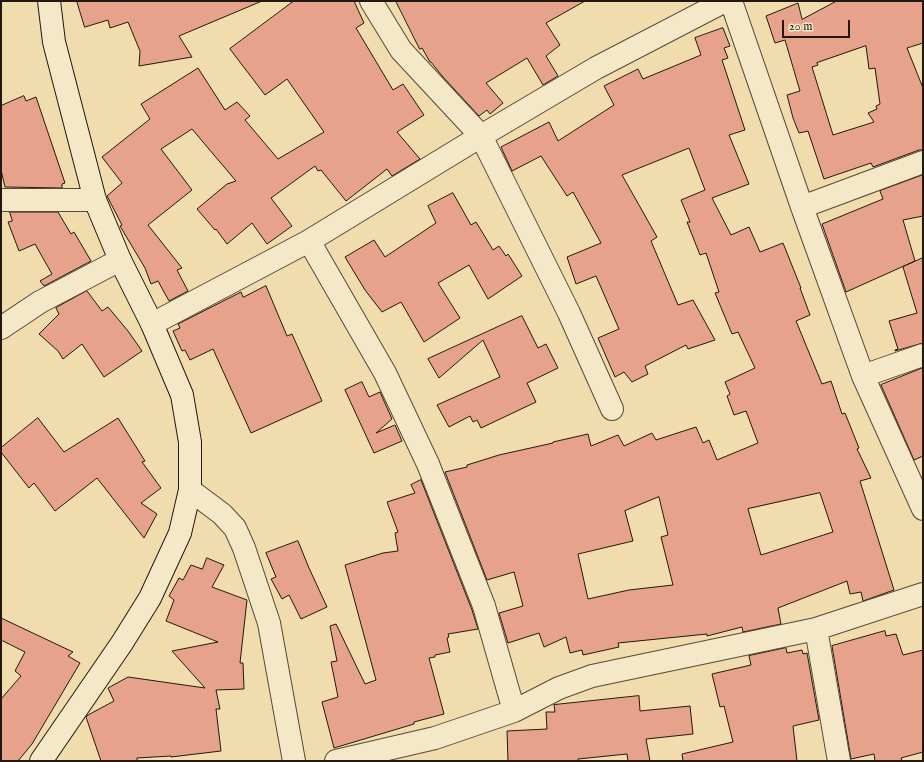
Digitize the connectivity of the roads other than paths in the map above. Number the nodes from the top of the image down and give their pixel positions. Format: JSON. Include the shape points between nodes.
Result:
{"nodes":[{"id":1,"x":49,"y":1,"type":"edge"},
{"id":2,"x":371,"y":1,"type":"edge"},
{"id":3,"x":725,"y":1,"type":"edge"},
{"id":4,"x":731,"y":1,"type":"edge"},
{"id":5,"x":481,"y":136,"type":"junction"},
{"id":6,"x":923,"y":162,"type":"edge"},
{"id":7,"x":1,"y":200,"type":"edge"},
{"id":8,"x":95,"y":200,"type":"junction"},
{"id":9,"x":802,"y":207,"type":"junction"},
{"id":10,"x":309,"y":241,"type":"junction"},
{"id":11,"x":120,"y":260,"type":"junction"},
{"id":12,"x":152,"y":324,"type":"junction"},
{"id":13,"x":1,"y":328,"type":"edge"},
{"id":14,"x":923,"y":355,"type":"edge"},
{"id":15,"x":864,"y":376,"type":"junction"},
{"id":16,"x":612,"y":409,"type":"dead end"},
{"id":17,"x":190,"y":490,"type":"junction"},
{"id":18,"x":923,"y":510,"type":"edge"},
{"id":19,"x":923,"y":594,"type":"edge"},
{"id":20,"x":816,"y":629,"type":"junction"},
{"id":21,"x":514,"y":711,"type":"junction"},
{"id":22,"x":41,"y":761,"type":"edge"},
{"id":23,"x":294,"y":761,"type":"edge"},
{"id":24,"x":336,"y":761,"type":"edge"},
{"id":25,"x":839,"y":761,"type":"edge"}],
"edges":[{"from":1,"to":8,"type":"street","via":[[54,42]]},
{"from":2,"to":5,"type":"street","via":[[401,50]]},
{"from":3,"to":5,"type":"street","via":[[596,68]]},
{"from":4,"to":9,"type":"street"},
{"from":5,"to":10,"type":"street"},
{"from":5,"to":16,"type":"street","via":[[569,313]]},
{"from":6,"to":9,"type":"street"},
{"from":7,"to":8,"type":"street"},
{"from":8,"to":11,"type":"street"},
{"from":9,"to":15,"type":"street"},
{"from":10,"to":12,"type":"street"},
{"from":10,"to":21,"type":"street","via":[[385,373],[428,464],[484,606]]},
{"from":11,"to":12,"type":"street"},
{"from":11,"to":13,"type":"street","via":[[40,302]]},
{"from":12,"to":17,"type":"street","via":[[182,394],[190,442]]},
{"from":14,"to":15,"type":"street"},
{"from":15,"to":18,"type":"street"},
{"from":17,"to":22,"type":"street","via":[[180,533],[150,598]]},
{"from":17,"to":23,"type":"street","via":[[222,514],[235,528],[244,548],[269,624]]},
{"from":19,"to":20,"type":"street"},
{"from":20,"to":21,"type":"street","via":[[592,676],[559,688]]},
{"from":20,"to":25,"type":"street"},
{"from":21,"to":24,"type":"street","via":[[435,738]]}]}
